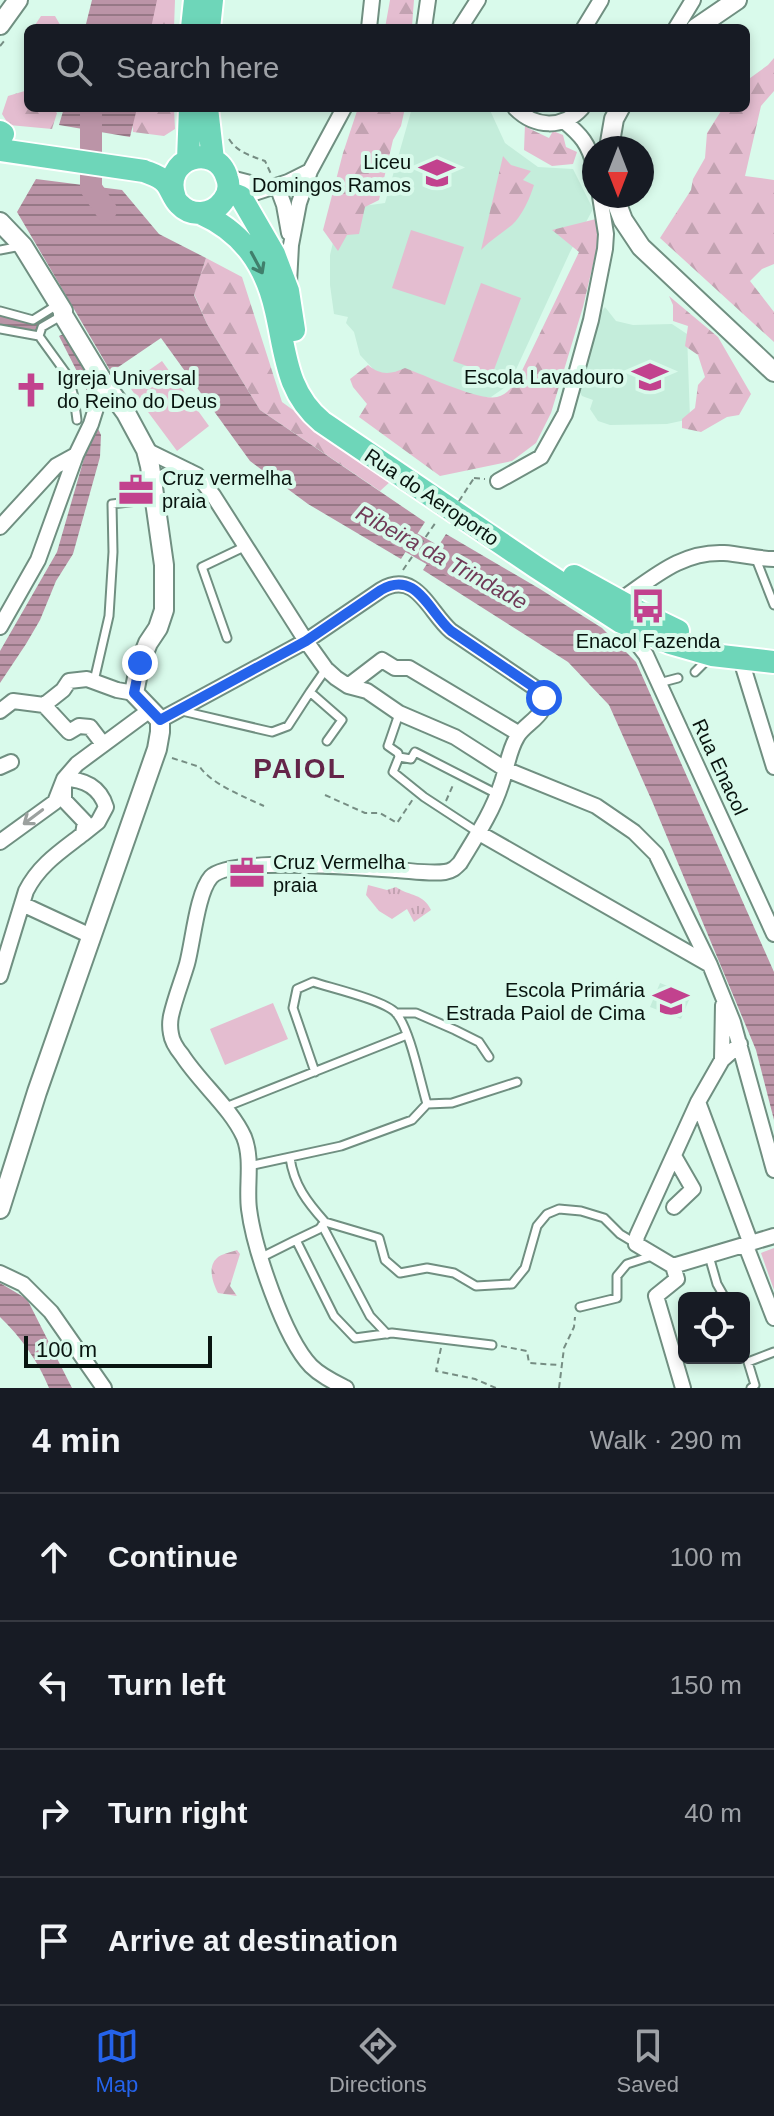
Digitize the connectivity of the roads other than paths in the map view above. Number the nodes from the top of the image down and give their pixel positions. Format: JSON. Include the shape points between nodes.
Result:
{"nodes":[{"id":1,"x":17,"y":0,"type":"edge"},
{"id":2,"x":195,"y":0,"type":"edge"},
{"id":3,"x":212,"y":0,"type":"edge"},
{"id":4,"x":372,"y":0,"type":"edge"},
{"id":5,"x":428,"y":0,"type":"edge"},
{"id":6,"x":478,"y":0,"type":"edge"},
{"id":7,"x":601,"y":0,"type":"edge"},
{"id":8,"x":693,"y":0,"type":"edge"},
{"id":9,"x":737,"y":0,"type":"edge"},
{"id":10,"x":192,"y":24,"type":"edge"},
{"id":11,"x":209,"y":24,"type":"edge"},
{"id":12,"x":369,"y":24,"type":"edge"},
{"id":13,"x":425,"y":24,"type":"edge"},
{"id":14,"x":463,"y":24,"type":"edge"},
{"id":15,"x":586,"y":24,"type":"edge"},
{"id":16,"x":678,"y":24,"type":"edge"},
{"id":17,"x":702,"y":24,"type":"edge"},
{"id":18,"x":0,"y":25,"type":"edge"},
{"id":19,"x":189,"y":112,"type":"edge"},
{"id":20,"x":208,"y":112,"type":"edge"},
{"id":21,"x":342,"y":112,"type":"edge"},
{"id":22,"x":519,"y":112,"type":"edge"},
{"id":23,"x":578,"y":112,"type":"edge"},
{"id":24,"x":618,"y":112,"type":"edge"},
{"id":25,"x":564,"y":121,"type":"junction"},
{"id":26,"x":582,"y":136,"type":"edge"},
{"id":27,"x":611,"y":136,"type":"edge"},
{"id":28,"x":1,"y":137,"type":"edge"},
{"id":29,"x":125,"y":162,"type":"junction"},
{"id":30,"x":183,"y":163,"type":"junction"},
{"id":31,"x":310,"y":171,"type":"junction"},
{"id":32,"x":271,"y":187,"type":"junction"},
{"id":33,"x":222,"y":191,"type":"junction"},
{"id":34,"x":175,"y":198,"type":"junction"},
{"id":35,"x":602,"y":208,"type":"edge"},
{"id":36,"x":618,"y":208,"type":"edge"},
{"id":37,"x":0,"y":222,"type":"edge"},
{"id":38,"x":291,"y":245,"type":"junction"},
{"id":39,"x":23,"y":246,"type":"junction"},
{"id":40,"x":0,"y":250,"type":"edge"},
{"id":41,"x":288,"y":291,"type":"junction"},
{"id":42,"x":61,"y":310,"type":"junction"},
{"id":43,"x":0,"y":311,"type":"edge"},
{"id":44,"x":0,"y":329,"type":"edge"},
{"id":45,"x":39,"y":336,"type":"junction"},
{"id":46,"x":774,"y":372,"type":"edge"},
{"id":47,"x":104,"y":383,"type":"junction"},
{"id":48,"x":77,"y":420,"type":"dead end"},
{"id":49,"x":146,"y":450,"type":"junction"},
{"id":50,"x":76,"y":455,"type":"junction"},
{"id":51,"x":189,"y":471,"type":"junction"},
{"id":52,"x":498,"y":481,"type":"dead end"},
{"id":53,"x":154,"y":490,"type":"junction"},
{"id":54,"x":0,"y":527,"type":"edge"},
{"id":55,"x":246,"y":546,"type":"junction"},
{"id":56,"x":756,"y":558,"type":"junction"},
{"id":57,"x":774,"y":559,"type":"edge"},
{"id":58,"x":774,"y":605,"type":"edge"},
{"id":59,"x":620,"y":612,"type":"junction"},
{"id":60,"x":0,"y":627,"type":"edge"},
{"id":61,"x":227,"y":638,"type":"dead end"},
{"id":62,"x":306,"y":641,"type":"junction"},
{"id":63,"x":774,"y":647,"type":"edge"},
{"id":64,"x":712,"y":655,"type":"junction"},
{"id":65,"x":741,"y":660,"type":"junction"},
{"id":66,"x":774,"y":662,"type":"edge"},
{"id":67,"x":326,"y":669,"type":"junction"},
{"id":68,"x":695,"y":672,"type":"dead end"},
{"id":69,"x":678,"y":678,"type":"dead end"},
{"id":70,"x":94,"y":681,"type":"junction"},
{"id":71,"x":659,"y":683,"type":"junction"},
{"id":72,"x":348,"y":686,"type":"junction"},
{"id":73,"x":310,"y":692,"type":"junction"},
{"id":74,"x":134,"y":693,"type":"junction"},
{"id":75,"x":44,"y":705,"type":"junction"},
{"id":76,"x":178,"y":710,"type":"junction"},
{"id":77,"x":0,"y":711,"type":"edge"},
{"id":78,"x":399,"y":713,"type":"junction"},
{"id":79,"x":155,"y":715,"type":"junction"},
{"id":80,"x":518,"y":733,"type":"junction"},
{"id":81,"x":327,"y":741,"type":"dead end"},
{"id":82,"x":103,"y":744,"type":"junction"},
{"id":83,"x":399,"y":757,"type":"junction"},
{"id":84,"x":774,"y":767,"type":"edge"},
{"id":85,"x":505,"y":769,"type":"junction"},
{"id":86,"x":64,"y":779,"type":"junction"},
{"id":87,"x":498,"y":794,"type":"junction"},
{"id":88,"x":479,"y":833,"type":"junction"},
{"id":89,"x":83,"y":834,"type":"junction"},
{"id":90,"x":0,"y":841,"type":"edge"},
{"id":91,"x":22,"y":904,"type":"junction"},
{"id":92,"x":16,"y":923,"type":"junction"},
{"id":93,"x":0,"y":931,"type":"edge"},
{"id":94,"x":774,"y":934,"type":"edge"},
{"id":95,"x":91,"y":936,"type":"junction"},
{"id":96,"x":710,"y":965,"type":"junction"},
{"id":97,"x":0,"y":976,"type":"edge"},
{"id":98,"x":724,"y":998,"type":"junction"},
{"id":99,"x":396,"y":1013,"type":"junction"},
{"id":100,"x":407,"y":1035,"type":"junction"},
{"id":101,"x":740,"y":1044,"type":"junction"},
{"id":102,"x":489,"y":1057,"type":"dead end"},
{"id":103,"x":722,"y":1060,"type":"junction"},
{"id":104,"x":315,"y":1072,"type":"junction"},
{"id":105,"x":517,"y":1082,"type":"dead end"},
{"id":106,"x":698,"y":1102,"type":"junction"},
{"id":107,"x":427,"y":1104,"type":"junction"},
{"id":108,"x":223,"y":1108,"type":"junction"},
{"id":109,"x":674,"y":1156,"type":"junction"},
{"id":110,"x":290,"y":1158,"type":"junction"},
{"id":111,"x":249,"y":1166,"type":"junction"},
{"id":112,"x":774,"y":1170,"type":"edge"},
{"id":113,"x":674,"y":1207,"type":"dead end"},
{"id":114,"x":0,"y":1209,"type":"edge"},
{"id":115,"x":324,"y":1223,"type":"junction"},
{"id":116,"x":774,"y":1236,"type":"edge"},
{"id":117,"x":296,"y":1240,"type":"junction"},
{"id":118,"x":636,"y":1244,"type":"junction"},
{"id":119,"x":748,"y":1245,"type":"junction"},
{"id":120,"x":654,"y":1255,"type":"junction"},
{"id":121,"x":709,"y":1256,"type":"junction"},
{"id":122,"x":260,"y":1258,"type":"junction"},
{"id":123,"x":0,"y":1264,"type":"edge"},
{"id":124,"x":673,"y":1266,"type":"junction"},
{"id":125,"x":6,"y":1275,"type":"edge"},
{"id":126,"x":722,"y":1292,"type":"edge"},
{"id":127,"x":580,"y":1307,"type":"road end"},
{"id":128,"x":774,"y":1318,"type":"edge"},
{"id":129,"x":387,"y":1334,"type":"junction"},
{"id":130,"x":492,"y":1345,"type":"road end"},
{"id":131,"x":774,"y":1352,"type":"edge"},
{"id":132,"x":750,"y":1361,"type":"edge"},
{"id":133,"x":749,"y":1364,"type":"edge"},
{"id":134,"x":104,"y":1388,"type":"edge"},
{"id":135,"x":346,"y":1388,"type":"edge"},
{"id":136,"x":683,"y":1388,"type":"edge"},
{"id":137,"x":751,"y":1388,"type":"edge"}],
"edges":[{"from":1,"to":18,"type":"street"},
{"from":2,"to":10,"type":"main road"},
{"from":3,"to":11,"type":"main road"},
{"from":4,"to":12,"type":"street"},
{"from":5,"to":13,"type":"street"},
{"from":6,"to":14,"type":"street"},
{"from":7,"to":15,"type":"street"},
{"from":8,"to":16,"type":"street"},
{"from":9,"to":17,"type":"street"},
{"from":19,"to":30,"type":"main road"},
{"from":20,"to":33,"type":"main road"},
{"from":21,"to":31,"type":"street"},
{"from":22,"to":25,"type":"street","via":[[535,122]]},
{"from":23,"to":25,"type":"street"},
{"from":24,"to":27,"type":"street"},
{"from":25,"to":26,"type":"street"},
{"from":28,"to":29,"type":"main road"},
{"from":29,"to":30,"type":"main road"},
{"from":29,"to":34,"type":"main road","via":[[168,184]]},
{"from":30,"to":33,"type":"main road","via":[[196,157]]},
{"from":30,"to":34,"type":"main road","via":[[172,182]]},
{"from":31,"to":32,"type":"street"},
{"from":31,"to":38,"type":"street"},
{"from":32,"to":33,"type":"street"},
{"from":32,"to":33,"type":"street"},
{"from":32,"to":38,"type":"street","via":[[284,205]]},
{"from":33,"to":34,"type":"main road","via":[[185,209]]},
{"from":33,"to":41,"type":"main road","name":"Rua do Aeroporto","via":[[274,254]]},
{"from":33,"to":59,"type":"main road","name":"Rua do Aeroporto","one_way":true,"via":[[217,221],[253,255],[268,285],[292,383],[307,408],[350,442]]},
{"from":35,"to":52,"type":"street","via":[[605,249],[565,414],[541,457]]},
{"from":36,"to":46,"type":"street","via":[[641,247]]},
{"from":37,"to":39,"type":"street"},
{"from":38,"to":41,"type":"street"},
{"from":39,"to":40,"type":"lane"},
{"from":39,"to":42,"type":"street"},
{"from":41,"to":59,"type":"main road","name":"Rua do Aeroporto","via":[[302,368],[331,414]]},
{"from":42,"to":43,"type":"lane","via":[[33,320]]},
{"from":42,"to":45,"type":"lane"},
{"from":42,"to":47,"type":"street"},
{"from":44,"to":45,"type":"lane"},
{"from":45,"to":48,"type":"lane","via":[[68,376]]},
{"from":47,"to":49,"type":"street"},
{"from":47,"to":50,"type":"street"},
{"from":49,"to":51,"type":"street"},
{"from":49,"to":53,"type":"street"},
{"from":50,"to":54,"type":"street","via":[[56,466]]},
{"from":50,"to":60,"type":"street","via":[[38,560]]},
{"from":51,"to":53,"type":"street","via":[[168,475]]},
{"from":51,"to":55,"type":"street","via":[[213,495]]},
{"from":53,"to":70,"type":"lane","via":[[112,504],[111,601]]},
{"from":53,"to":74,"type":"street","via":[[164,610],[140,663]]},
{"from":55,"to":61,"type":"lane","via":[[202,567]]},
{"from":55,"to":62,"type":"street"},
{"from":56,"to":57,"type":"street"},
{"from":56,"to":58,"type":"lane"},
{"from":56,"to":59,"type":"street","via":[[690,556],[663,569]]},
{"from":59,"to":63,"type":"main road","name":"Rua do Aeroporto","via":[[724,644]]},
{"from":59,"to":64,"type":"main road","name":"Rua do Aeroporto","via":[[670,643]]},
{"from":59,"to":71,"type":"street","name":"Rua Enacol"},
{"from":62,"to":67,"type":"street"},
{"from":62,"to":76,"type":"street"},
{"from":62,"to":80,"type":"street","via":[[389,585],[410,586],[451,631],[541,692],[541,712]]},
{"from":64,"to":65,"type":"main road","name":"Rua do Aeroporto"},
{"from":64,"to":68,"type":"lane"},
{"from":65,"to":66,"type":"main road","name":"Rua do Aeroporto"},
{"from":65,"to":84,"type":"street"},
{"from":67,"to":72,"type":"street"},
{"from":67,"to":73,"type":"lane"},
{"from":69,"to":71,"type":"lane"},
{"from":70,"to":74,"type":"street"},
{"from":70,"to":75,"type":"street","via":[[69,681]]},
{"from":71,"to":94,"type":"street","name":"Rua Enacol"},
{"from":72,"to":78,"type":"street","via":[[367,691]]},
{"from":72,"to":80,"type":"street","via":[[382,660],[409,668]]},
{"from":73,"to":76,"type":"lane","via":[[288,726],[272,732]]},
{"from":73,"to":81,"type":"lane","via":[[342,720]]},
{"from":74,"to":79,"type":"street"},
{"from":75,"to":77,"type":"street","via":[[13,701]]},
{"from":75,"to":82,"type":"street","via":[[69,732],[90,727]]},
{"from":76,"to":79,"type":"street"},
{"from":78,"to":83,"type":"lane","via":[[388,746]]},
{"from":78,"to":85,"type":"street","via":[[455,737]]},
{"from":79,"to":82,"type":"street"},
{"from":79,"to":95,"type":"street","via":[[157,749]]},
{"from":80,"to":85,"type":"street"},
{"from":82,"to":86,"type":"street"},
{"from":83,"to":87,"type":"lane","via":[[411,759],[415,752]]},
{"from":83,"to":88,"type":"lane","via":[[393,772]]},
{"from":85,"to":87,"type":"street"},
{"from":85,"to":96,"type":"street","via":[[596,806],[634,832],[656,854]]},
{"from":86,"to":89,"type":"street","via":[[64,800],[85,822]]},
{"from":86,"to":89,"type":"street","via":[[88,783],[103,797],[106,807],[98,822]]},
{"from":86,"to":90,"type":"street","one_way":true,"via":[[55,802]]},
{"from":87,"to":88,"type":"street"},
{"from":88,"to":96,"type":"street"},
{"from":88,"to":108,"type":"street","via":[[448,872],[290,865],[242,867],[212,876],[202,894],[170,1018],[171,1038]]},
{"from":89,"to":91,"type":"street","via":[[32,878]]},
{"from":91,"to":92,"type":"street"},
{"from":91,"to":95,"type":"street"},
{"from":92,"to":93,"type":"street"},
{"from":92,"to":97,"type":"street"},
{"from":95,"to":114,"type":"street"},
{"from":96,"to":98,"type":"street"},
{"from":98,"to":101,"type":"street"},
{"from":98,"to":103,"type":"street"},
{"from":99,"to":100,"type":"lane"},
{"from":99,"to":102,"type":"lane","via":[[416,1013],[455,1030],[479,1042]]},
{"from":99,"to":104,"type":"lane","via":[[313,982],[297,989],[293,1008]]},
{"from":100,"to":104,"type":"lane"},
{"from":100,"to":107,"type":"lane"},
{"from":101,"to":103,"type":"street"},
{"from":101,"to":112,"type":"street"},
{"from":103,"to":106,"type":"street"},
{"from":104,"to":108,"type":"lane"},
{"from":105,"to":107,"type":"lane","via":[[452,1103]]},
{"from":106,"to":109,"type":"street"},
{"from":106,"to":119,"type":"street"},
{"from":107,"to":110,"type":"lane","via":[[412,1120]]},
{"from":108,"to":111,"type":"street","via":[[245,1139]]},
{"from":109,"to":113,"type":"street","via":[[693,1189]]},
{"from":109,"to":118,"type":"street"},
{"from":110,"to":111,"type":"lane"},
{"from":110,"to":115,"type":"lane","via":[[303,1197]]},
{"from":111,"to":122,"type":"street","via":[[249,1205]]},
{"from":115,"to":117,"type":"lane"},
{"from":115,"to":118,"type":"lane","via":[[379,1238],[385,1260],[400,1273],[427,1268],[454,1273],[476,1286],[512,1284],[525,1268],[537,1226],[559,1209],[604,1218]]},
{"from":115,"to":129,"type":"lane","via":[[370,1316]]},
{"from":116,"to":119,"type":"street"},
{"from":117,"to":122,"type":"lane"},
{"from":117,"to":129,"type":"lane","via":[[334,1316],[355,1338]]},
{"from":118,"to":120,"type":"street"},
{"from":119,"to":121,"type":"street"},
{"from":119,"to":128,"type":"street"},
{"from":120,"to":124,"type":"street"},
{"from":120,"to":127,"type":"lane","via":[[627,1264],[617,1276],[617,1298]]},
{"from":121,"to":124,"type":"street"},
{"from":121,"to":126,"type":"lane"},
{"from":122,"to":135,"type":"street","via":[[299,1351],[312,1367]]},
{"from":123,"to":125,"type":"street"},
{"from":124,"to":136,"type":"street","via":[[677,1279],[656,1296]]},
{"from":125,"to":134,"type":"street","via":[[51,1312]]},
{"from":129,"to":130,"type":"lane"},
{"from":131,"to":132,"type":"lane"},
{"from":133,"to":137,"type":"lane","via":[[755,1385]]}]}
